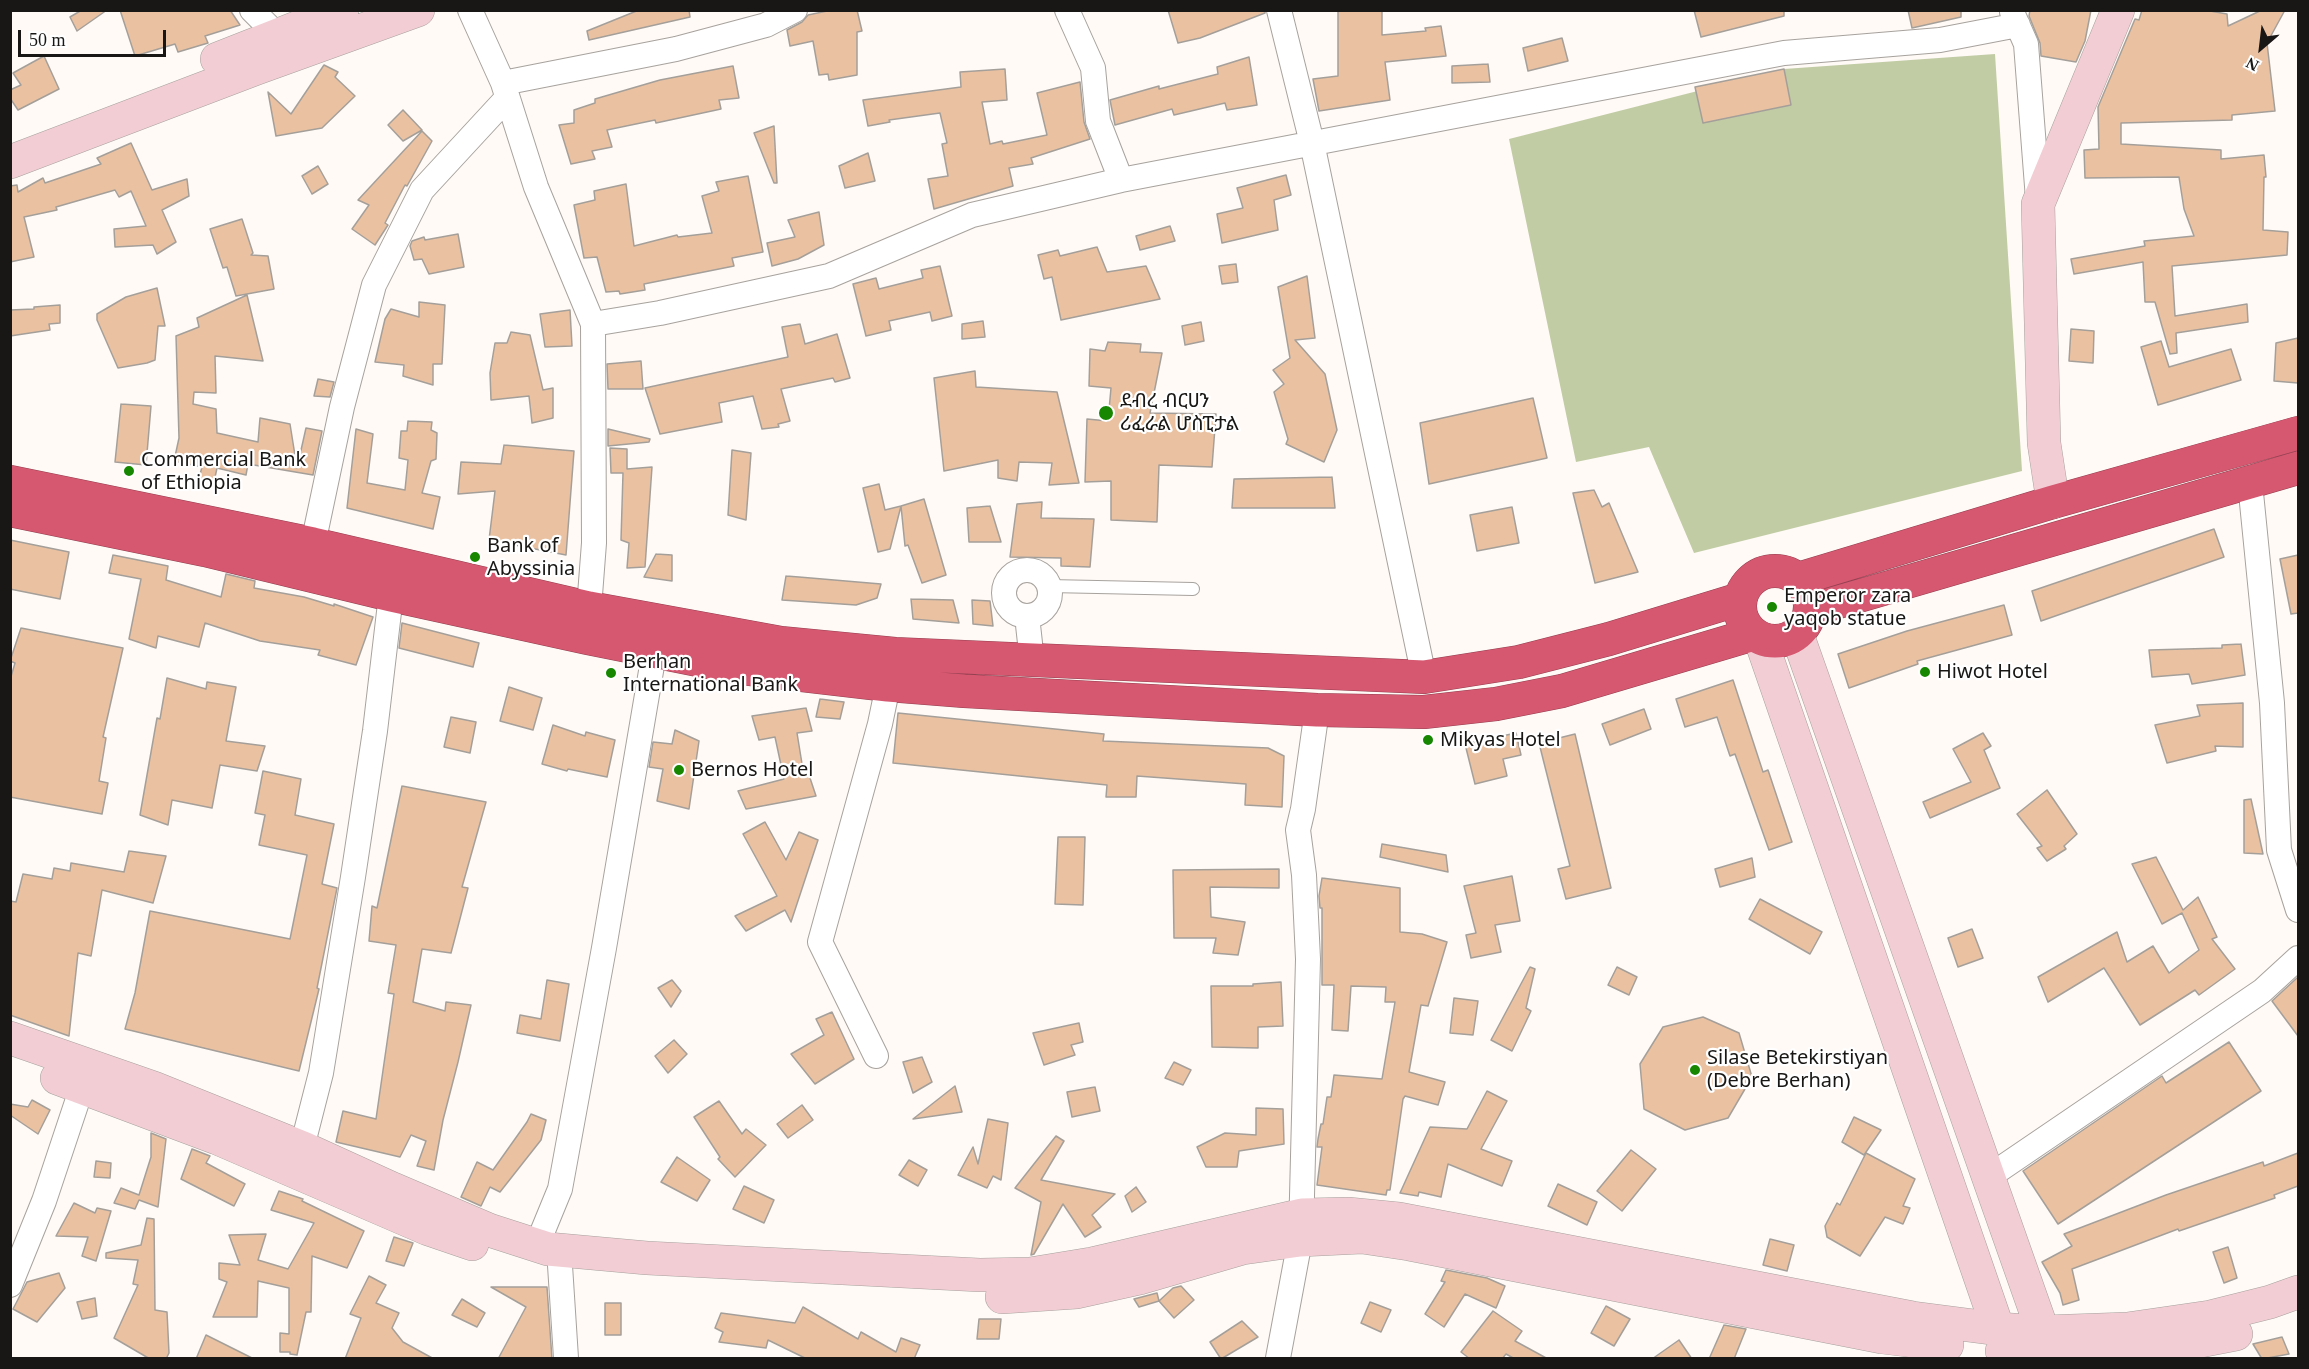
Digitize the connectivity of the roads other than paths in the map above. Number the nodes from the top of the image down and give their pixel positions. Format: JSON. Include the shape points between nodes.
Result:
{"nodes":[{"id":1,"x":252,"y":10,"type":"edge"},
{"id":2,"x":342,"y":10,"type":"edge"},
{"id":3,"x":418,"y":10,"type":"edge"},
{"id":4,"x":470,"y":10,"type":"edge"},
{"id":5,"x":795,"y":10,"type":"edge"},
{"id":6,"x":1067,"y":10,"type":"edge"},
{"id":7,"x":1279,"y":10,"type":"edge"},
{"id":8,"x":2118,"y":10,"type":"edge"},
{"id":9,"x":2014,"y":18,"type":"edge"},
{"id":10,"x":277,"y":35,"type":"junction"},
{"id":11,"x":505,"y":90,"type":"junction"},
{"id":12,"x":10,"y":141,"type":"edge"},
{"id":13,"x":1312,"y":142,"type":"junction"},
{"id":14,"x":10,"y":162,"type":"edge"},
{"id":15,"x":1121,"y":180,"type":"junction"},
{"id":16,"x":2038,"y":204,"type":"junction"},
{"id":17,"x":593,"y":324,"type":"junction"},
{"id":18,"x":2298,"y":432,"type":"edge"},
{"id":19,"x":2298,"y":468,"type":"edge"},
{"id":20,"x":10,"y":482,"type":"edge"},
{"id":21,"x":2250,"y":483,"type":"junction"},
{"id":22,"x":2053,"y":502,"type":"junction"},
{"id":23,"x":10,"y":510,"type":"edge"},
{"id":24,"x":313,"y":544,"type":"junction"},
{"id":25,"x":1798,"y":579,"type":"junction"},
{"id":26,"x":1049,"y":586,"type":"junction"},
{"id":27,"x":1193,"y":589,"type":"dead end"},
{"id":28,"x":391,"y":595,"type":"junction"},
{"id":29,"x":1740,"y":599,"type":"junction"},
{"id":30,"x":589,"y":608,"type":"junction"},
{"id":31,"x":1027,"y":616,"type":"junction"},
{"id":32,"x":1804,"y":622,"type":"junction"},
{"id":33,"x":657,"y":636,"type":"junction"},
{"id":34,"x":1757,"y":636,"type":"junction"},
{"id":35,"x":895,"y":654,"type":"junction"},
{"id":36,"x":1032,"y":661,"type":"junction"},
{"id":37,"x":1424,"y":677,"type":"junction"},
{"id":38,"x":888,"y":685,"type":"junction"},
{"id":39,"x":1317,"y":710,"type":"junction"},
{"id":40,"x":2298,"y":910,"type":"edge"},
{"id":41,"x":2298,"y":958,"type":"edge"},
{"id":42,"x":10,"y":1038,"type":"edge"},
{"id":43,"x":876,"y":1056,"type":"dead end"},
{"id":44,"x":10,"y":1061,"type":"edge"},
{"id":45,"x":84,"y":1076,"type":"junction"},
{"id":46,"x":299,"y":1159,"type":"junction"},
{"id":47,"x":1987,"y":1178,"type":"junction"},
{"id":48,"x":1301,"y":1228,"type":"junction"},
{"id":49,"x":552,"y":1255,"type":"junction"},
{"id":50,"x":10,"y":1286,"type":"edge"},
{"id":51,"x":2298,"y":1292,"type":"edge"},
{"id":52,"x":2298,"y":1315,"type":"edge"},
{"id":53,"x":1998,"y":1329,"type":"junction"},
{"id":54,"x":2035,"y":1343,"type":"junction"},
{"id":55,"x":2086,"y":1348,"type":"edge"},
{"id":56,"x":566,"y":1359,"type":"edge"},
{"id":57,"x":1278,"y":1359,"type":"edge"}],
"edges":[{"from":1,"to":10,"type":"street"},
{"from":2,"to":10,"type":"street"},
{"from":3,"to":14,"type":"street"},
{"from":4,"to":11,"type":"street"},
{"from":5,"to":11,"type":"street","via":[[766,25]]},
{"from":6,"to":15,"type":"street","via":[[1093,68],[1098,121]]},
{"from":7,"to":13,"type":"street"},
{"from":8,"to":16,"type":"street"},
{"from":9,"to":13,"type":"street","via":[[1940,40],[1784,53]]},
{"from":9,"to":16,"type":"street","via":[[2026,44]]},
{"from":10,"to":12,"type":"street"},
{"from":11,"to":17,"type":"street","via":[[536,187]]},
{"from":11,"to":24,"type":"street","via":[[422,190],[374,285],[342,406]]},
{"from":13,"to":15,"type":"street"},
{"from":13,"to":37,"type":"street"},
{"from":15,"to":17,"type":"street","via":[[972,215],[829,276]]},
{"from":16,"to":22,"type":"street","via":[[2044,443]]},
{"from":17,"to":30,"type":"street","via":[[594,543]]},
{"from":18,"to":22,"type":"highway"},
{"from":19,"to":21,"type":"highway"},
{"from":20,"to":24,"type":"highway"},
{"from":21,"to":32,"type":"highway"},
{"from":21,"to":40,"type":"street","via":[[2272,703],[2279,850]]},
{"from":22,"to":25,"type":"highway"},
{"from":23,"to":28,"type":"highway","via":[[205,550]]},
{"from":24,"to":30,"type":"highway"},
{"from":25,"to":29,"type":"highway","via":[[1787,573],[1763,573],[1745,588]]},
{"from":25,"to":32,"type":"highway","via":[[1810,598]]},
{"from":26,"to":27,"type":"lane"},
{"from":26,"to":31,"type":"street","via":[[1048,603],[1035,615]]},
{"from":26,"to":31,"type":"street","via":[[1038,573],[1029,570],[1020,571],[1007,582],[1005,600],[1017,614]]},
{"from":28,"to":33,"type":"highway"},
{"from":28,"to":46,"type":"street","via":[[353,877],[321,1072]]},
{"from":29,"to":34,"type":"highway","via":[[1742,619]]},
{"from":29,"to":37,"type":"highway","via":[[1530,659]]},
{"from":30,"to":33,"type":"highway"},
{"from":31,"to":36,"type":"street"},
{"from":32,"to":34,"type":"highway","via":[[1779,642]]},
{"from":32,"to":47,"type":"street"},
{"from":33,"to":35,"type":"highway"},
{"from":33,"to":38,"type":"highway","via":[[733,667]]},
{"from":33,"to":49,"type":"street","via":[[560,1189]]},
{"from":34,"to":39,"type":"highway","via":[[1562,691],[1496,704],[1424,712]]},
{"from":34,"to":53,"type":"street"},
{"from":35,"to":36,"type":"highway"},
{"from":35,"to":38,"type":"street"},
{"from":36,"to":37,"type":"highway"},
{"from":38,"to":39,"type":"highway"},
{"from":38,"to":43,"type":"street","via":[[820,942]]},
{"from":39,"to":48,"type":"street","via":[[1298,830],[1308,960]]},
{"from":41,"to":47,"type":"street","via":[[2262,991]]},
{"from":42,"to":45,"type":"street"},
{"from":44,"to":45,"type":"street"},
{"from":45,"to":46,"type":"street","via":[[154,1088]]},
{"from":45,"to":50,"type":"street","via":[[44,1201]]},
{"from":46,"to":49,"type":"street","via":[[393,1190]]},
{"from":47,"to":54,"type":"street"},
{"from":48,"to":49,"type":"street","via":[[1030,1274]]},
{"from":48,"to":53,"type":"street","via":[[1348,1214],[1399,1219],[1913,1318]]},
{"from":48,"to":54,"type":"street","via":[[1409,1244],[1882,1337]]},
{"from":48,"to":57,"type":"street"},
{"from":49,"to":56,"type":"street"},
{"from":51,"to":55,"type":"street","via":[[2210,1317],[2127,1329]]},
{"from":52,"to":55,"type":"street","via":[[2216,1339],[2117,1355]]},
{"from":53,"to":54,"type":"street"},
{"from":54,"to":55,"type":"street"}]}
